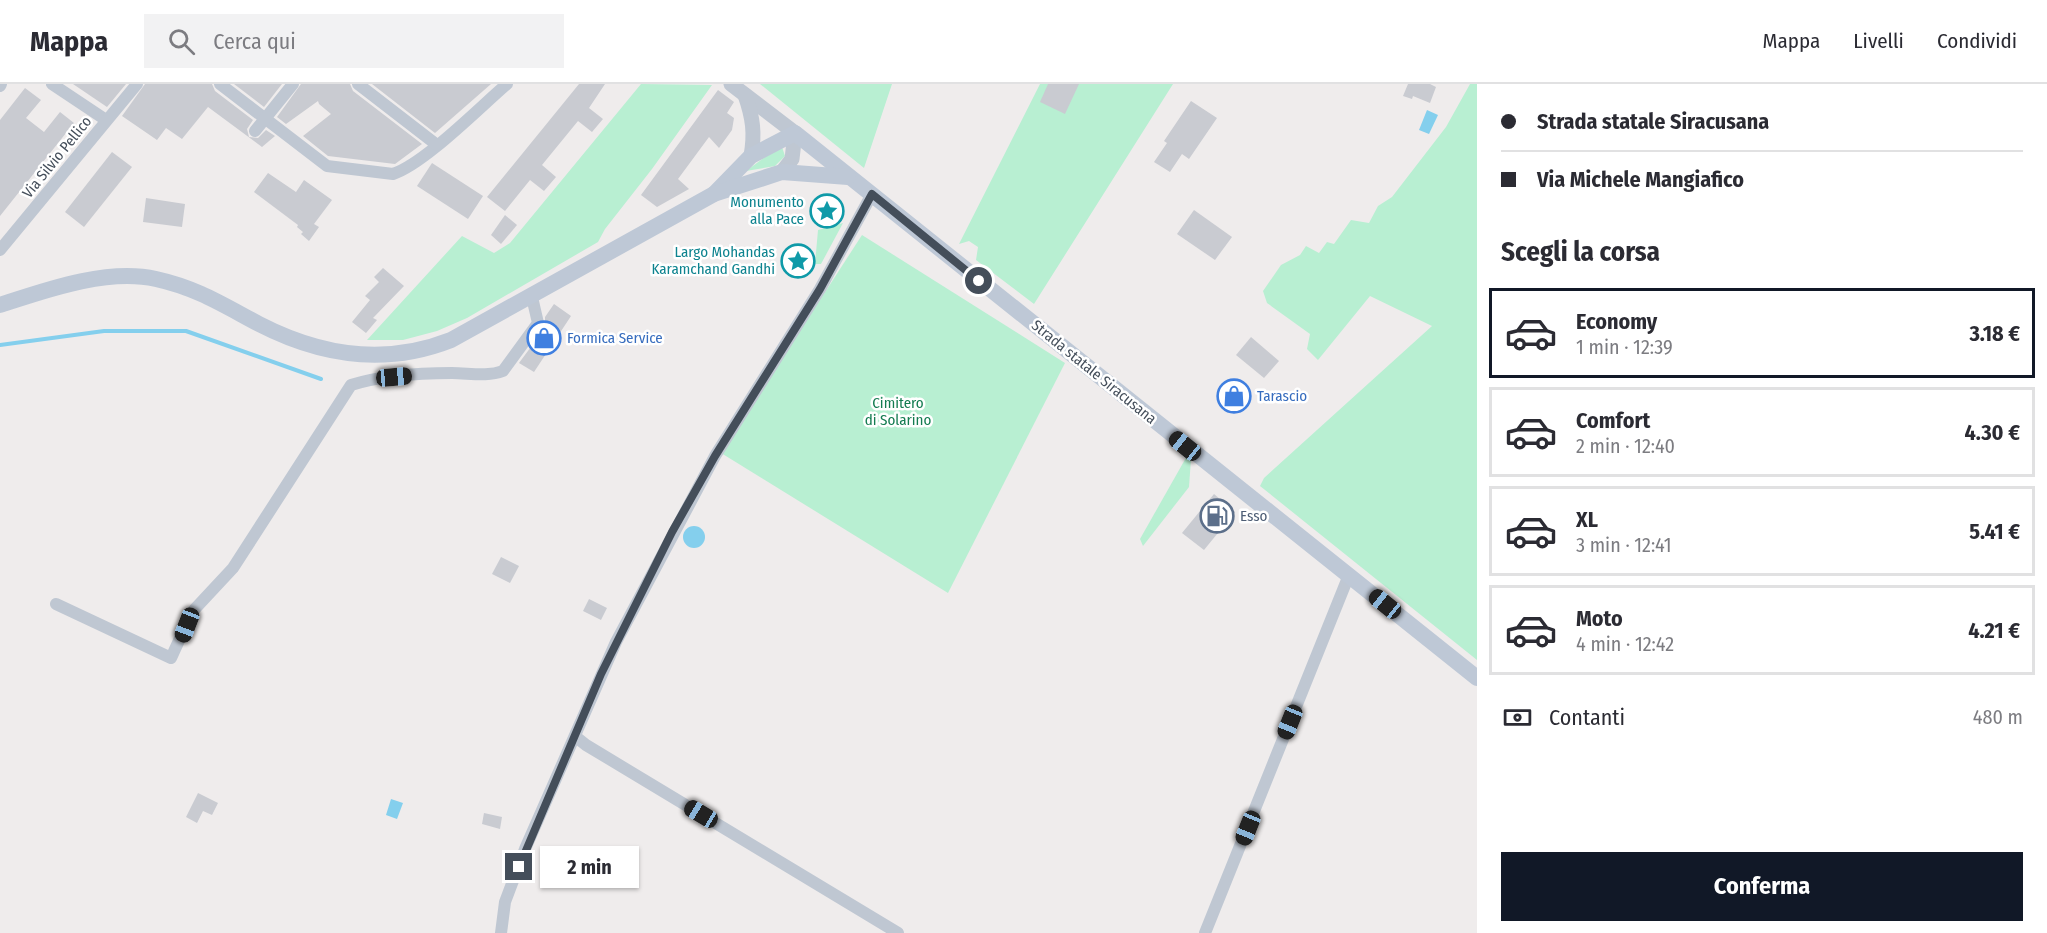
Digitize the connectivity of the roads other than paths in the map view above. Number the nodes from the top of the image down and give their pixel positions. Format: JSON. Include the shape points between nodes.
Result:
{"nodes":[{"id":1,"x":52,"y":84,"type":"edge"},
{"id":2,"x":137,"y":84,"type":"edge"},
{"id":3,"x":220,"y":84,"type":"edge"},
{"id":4,"x":293,"y":84,"type":"edge"},
{"id":5,"x":358,"y":84,"type":"edge"},
{"id":6,"x":507,"y":84,"type":"edge"},
{"id":7,"x":731,"y":84,"type":"edge"},
{"id":8,"x":745,"y":95,"type":"junction"},
{"id":9,"x":265,"y":119,"type":"junction"},
{"id":10,"x":106,"y":120,"type":"junction"},
{"id":11,"x":255,"y":131,"type":"dead end"},
{"id":12,"x":795,"y":133,"type":"junction"},
{"id":13,"x":437,"y":145,"type":"junction"},
{"id":14,"x":751,"y":156,"type":"junction"},
{"id":15,"x":782,"y":172,"type":"junction"},
{"id":16,"x":848,"y":177,"type":"junction"},
{"id":17,"x":714,"y":194,"type":"junction"},
{"id":18,"x":872,"y":194,"type":"junction"},
{"id":19,"x":0,"y":250,"type":"edge"},
{"id":20,"x":532,"y":297,"type":"junction"},
{"id":21,"x":0,"y":305,"type":"edge"},
{"id":22,"x":1349,"y":575,"type":"junction"},
{"id":23,"x":56,"y":604,"type":"dead end"},
{"id":24,"x":1477,"y":678,"type":"edge"},
{"id":25,"x":576,"y":737,"type":"junction"},
{"id":26,"x":501,"y":933,"type":"edge"},
{"id":27,"x":898,"y":933,"type":"edge"},
{"id":28,"x":1205,"y":933,"type":"edge"}],
"edges":[{"from":1,"to":10,"type":"street"},
{"from":2,"to":10,"type":"street","name":"Via Silvio Pellico"},
{"from":3,"to":9,"type":"street"},
{"from":4,"to":9,"type":"street"},
{"from":5,"to":13,"type":"street"},
{"from":6,"to":13,"type":"street"},
{"from":7,"to":8,"type":"street"},
{"from":8,"to":12,"type":"street"},
{"from":8,"to":14,"type":"street","via":[[755,133]]},
{"from":9,"to":11,"type":"street"},
{"from":9,"to":13,"type":"street","via":[[327,166],[393,174]]},
{"from":10,"to":19,"type":"street","name":"Via Silvio Pellico"},
{"from":12,"to":14,"type":"main road"},
{"from":12,"to":15,"type":"street","via":[[792,159]]},
{"from":12,"to":16,"type":"main road","name":"Strada statale Siracusana"},
{"from":14,"to":17,"type":"main road"},
{"from":15,"to":16,"type":"main road"},
{"from":15,"to":17,"type":"main road"},
{"from":16,"to":18,"type":"main road","name":"Strada statale Siracusana"},
{"from":17,"to":20,"type":"main road"},
{"from":18,"to":22,"type":"main road","name":"Strada statale Siracusana"},
{"from":18,"to":25,"type":"street","via":[[820,289],[672,532],[616,642]]},
{"from":20,"to":21,"type":"main road","via":[[425,351],[371,356],[341,354],[295,341],[204,293],[153,278],[110,278],[66,285]]},
{"from":20,"to":23,"type":"street","via":[[538,323],[503,371],[494,375],[447,373],[370,379],[351,385],[233,568],[192,612],[171,658]]},
{"from":22,"to":24,"type":"main road","name":"Strada statale Siracusana"},
{"from":22,"to":28,"type":"street"},
{"from":25,"to":26,"type":"street","via":[[509,892]]},
{"from":25,"to":27,"type":"street"}]}
